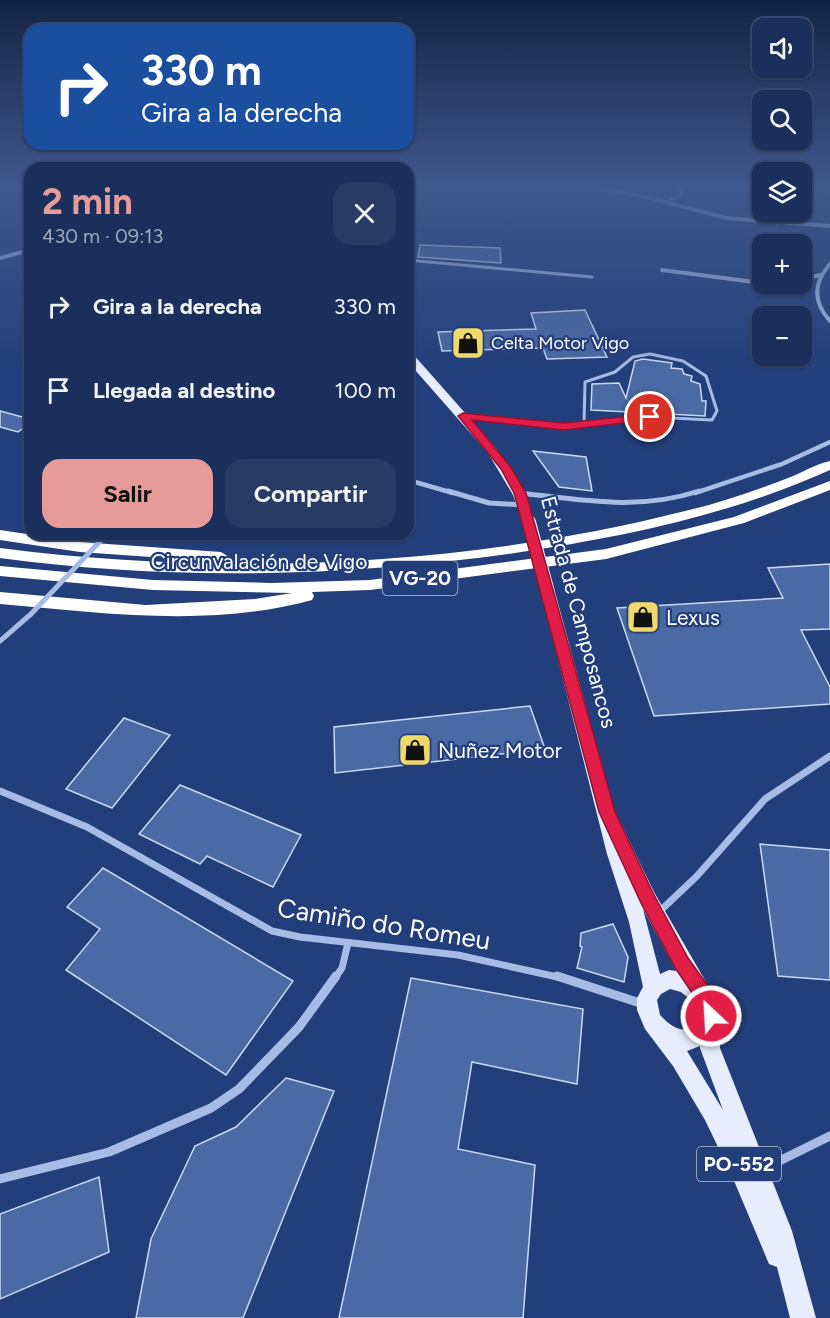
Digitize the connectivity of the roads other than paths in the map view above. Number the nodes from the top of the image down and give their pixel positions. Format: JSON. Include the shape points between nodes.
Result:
{"nodes":[{"id":1,"x":24,"y":252,"type":"edge"},
{"id":2,"x":0,"y":258,"type":"edge"},
{"id":3,"x":414,"y":262,"type":"edge"},
{"id":4,"x":830,"y":264,"type":"edge"},
{"id":5,"x":662,"y":270,"type":"dead end"},
{"id":6,"x":821,"y":275,"type":"junction"},
{"id":7,"x":592,"y":277,"type":"dead end"},
{"id":8,"x":812,"y":277,"type":"edge"},
{"id":9,"x":752,"y":282,"type":"edge"},
{"id":10,"x":830,"y":321,"type":"edge"},
{"id":11,"x":414,"y":364,"type":"edge"},
{"id":12,"x":463,"y":416,"type":"junction"},
{"id":13,"x":585,"y":424,"type":"junction"},
{"id":14,"x":830,"y":442,"type":"edge"},
{"id":15,"x":830,"y":465,"type":"edge"},
{"id":16,"x":414,"y":482,"type":"edge"},
{"id":17,"x":830,"y":485,"type":"edge"},
{"id":18,"x":520,"y":493,"type":"junction"},
{"id":19,"x":524,"y":506,"type":"junction"},
{"id":20,"x":0,"y":535,"type":"edge"},
{"id":21,"x":24,"y":539,"type":"edge"},
{"id":22,"x":33,"y":540,"type":"edge"},
{"id":23,"x":101,"y":540,"type":"edge"},
{"id":24,"x":0,"y":553,"type":"edge"},
{"id":25,"x":427,"y":559,"type":"junction"},
{"id":26,"x":0,"y":571,"type":"edge"},
{"id":27,"x":370,"y":585,"type":"junction"},
{"id":28,"x":0,"y":598,"type":"edge"},
{"id":29,"x":0,"y":641,"type":"edge"},
{"id":30,"x":830,"y":756,"type":"edge"},
{"id":31,"x":0,"y":791,"type":"edge"},
{"id":32,"x":607,"y":812,"type":"junction"},
{"id":33,"x":662,"y":910,"type":"junction"},
{"id":34,"x":348,"y":943,"type":"junction"},
{"id":35,"x":697,"y":988,"type":"junction"},
{"id":36,"x":650,"y":996,"type":"junction"},
{"id":37,"x":711,"y":1016,"type":"junction"},
{"id":38,"x":662,"y":1033,"type":"junction"},
{"id":39,"x":830,"y":1136,"type":"edge"},
{"id":40,"x":758,"y":1172,"type":"junction"},
{"id":41,"x":0,"y":1179,"type":"edge"},
{"id":42,"x":801,"y":1312,"type":"edge"}],
"edges":[{"from":1,"to":2,"type":"street"},
{"from":3,"to":7,"type":"lane"},
{"from":4,"to":6,"type":"street"},
{"from":5,"to":9,"type":"street"},
{"from":6,"to":8,"type":"street"},
{"from":6,"to":10,"type":"street","via":[[817,304]]},
{"from":11,"to":12,"type":"main road","name":"Estrada de Camposancos","number":"PO-552"},
{"from":12,"to":13,"type":"lane","via":[[564,426]]},
{"from":12,"to":18,"type":"main road","name":"Estrada de Camposancos","number":"PO-552","via":[[506,468]]},
{"from":13,"to":13,"type":"lane","via":[[650,417],[702,422],[712,420],[717,411],[708,378],[698,368],[665,357],[641,355],[634,356],[617,371],[585,382]]},
{"from":14,"to":18,"type":"street","via":[[782,464],[670,501],[620,504]]},
{"from":15,"to":25,"type":"highway","name":"Circunvalación de Vigo","number":"VG-20","via":[[717,507],[615,533]]},
{"from":16,"to":19,"type":"street","via":[[489,503]]},
{"from":17,"to":27,"type":"highway","name":"Circunvalación de Vigo","number":"VG-20","via":[[739,520],[606,554]]},
{"from":18,"to":19,"type":"main road","name":"Estrada de Camposancos","number":"PO-552"},
{"from":19,"to":32,"type":"main road","name":"Estrada de Camposancos","number":"PO-552","bridge":true},
{"from":20,"to":21,"type":"highway"},
{"from":22,"to":25,"type":"highway","via":[[193,556],[290,559],[404,555]]},
{"from":23,"to":29,"type":"street","bridge":true,"via":[[32,614]]},
{"from":24,"to":25,"type":"highway","name":"Circunvalación de Vigo","number":"VG-20","via":[[167,569],[285,568]]},
{"from":26,"to":27,"type":"highway","name":"Circunvalación de Vigo","number":"VG-20","via":[[153,585]]},
{"from":27,"to":28,"type":"highway","via":[[255,605],[146,611]]},
{"from":30,"to":33,"type":"street","via":[[765,799]]},
{"from":31,"to":34,"type":"street","name":"Camiño do Romeu","via":[[87,827],[272,931]]},
{"from":32,"to":33,"type":"main road","name":"Estrada de Camposancos","number":"PO-552"},
{"from":32,"to":36,"type":"main road","name":"Estrada de Camposancos","number":"PO-552","via":[[638,922]]},
{"from":33,"to":35,"type":"main road","name":"Estrada de Camposancos","number":"PO-552"},
{"from":34,"to":36,"type":"street","name":"Camiño do Romeu","via":[[458,955]]},
{"from":34,"to":41,"type":"street","via":[[342,968],[299,1027],[230,1095],[211,1108],[110,1152]]},
{"from":35,"to":36,"type":"main road","via":[[678,980],[660,982]]},
{"from":35,"to":37,"type":"main road","name":"Estrada de Camposancos","number":"PO-552","via":[[710,1006]]},
{"from":36,"to":38,"type":"main road","name":"Estrada de Camposancos","number":"PO-552","via":[[648,1015]]},
{"from":37,"to":38,"type":"main road","via":[[703,1034],[694,1039],[684,1041]]},
{"from":37,"to":40,"type":"main road","name":"Estrada de Camposancos","number":"PO-552","via":[[710,1048]]},
{"from":38,"to":42,"type":"main road","name":"Estrada de Camposancos","number":"PO-552","via":[[693,1075],[746,1177]]},
{"from":39,"to":40,"type":"street"},
{"from":40,"to":42,"type":"main road","name":"Estrada de Camposancos","number":"PO-552","via":[[780,1231]]}]}
